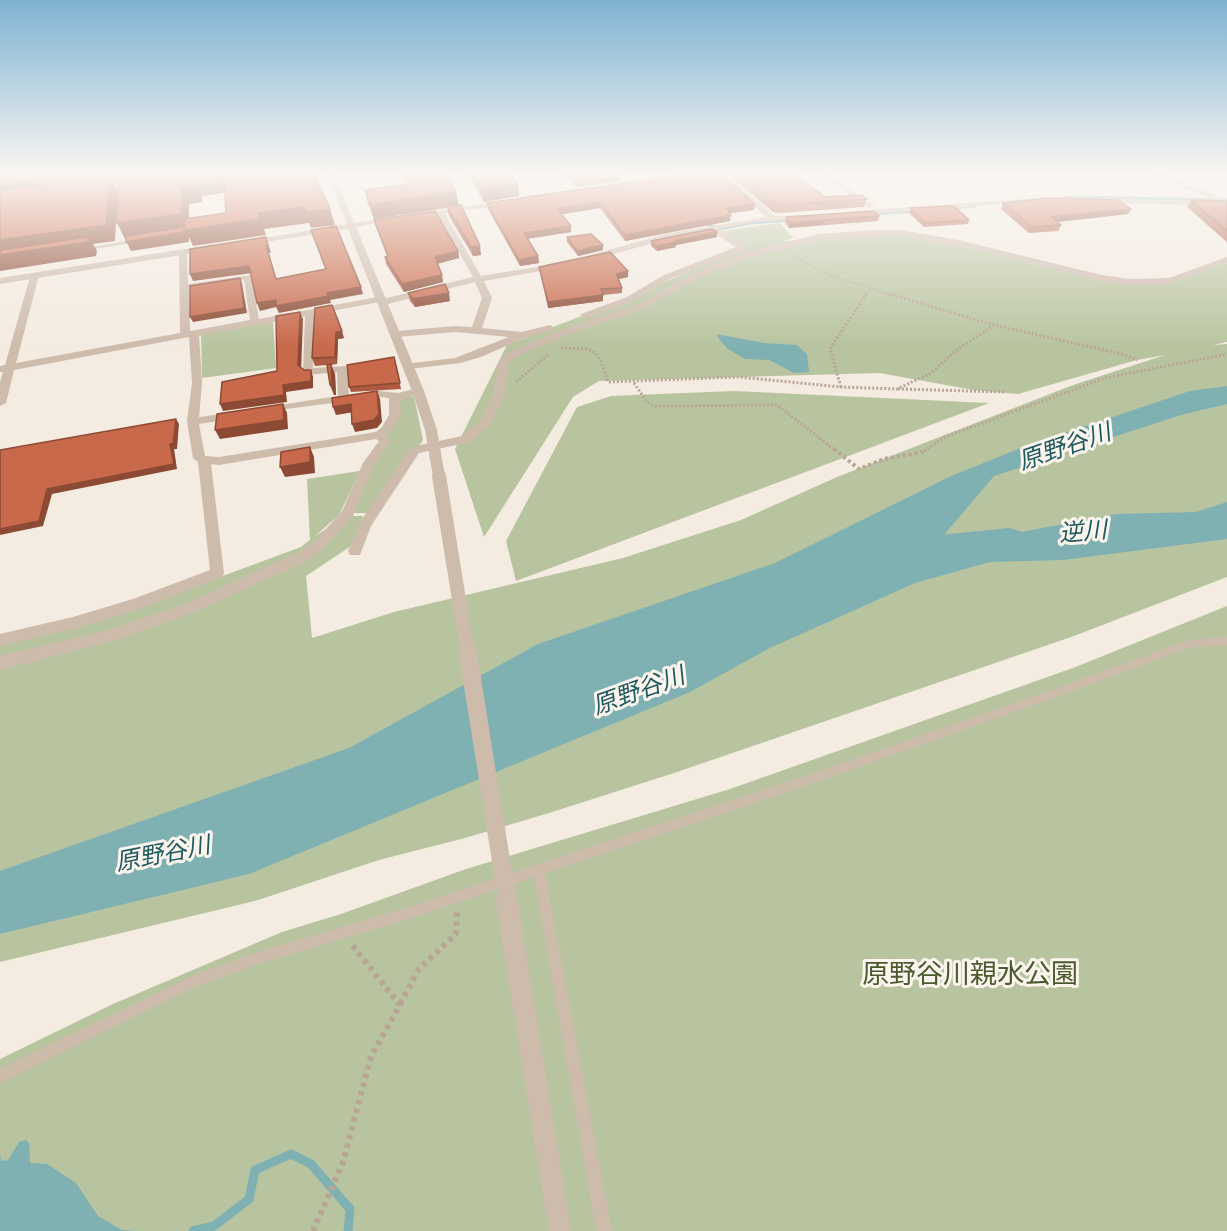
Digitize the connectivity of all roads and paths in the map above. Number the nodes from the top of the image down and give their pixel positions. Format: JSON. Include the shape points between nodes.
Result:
{"nodes":[{"id":1,"x":120,"y":232,"type":"edge"},
{"id":2,"x":306,"y":232,"type":"edge"},
{"id":3,"x":356,"y":232,"type":"edge"},
{"id":4,"x":451,"y":232,"type":"edge"},
{"id":5,"x":689,"y":232,"type":"edge"},
{"id":6,"x":719,"y":232,"type":"edge"},
{"id":7,"x":869,"y":232,"type":"edge"},
{"id":8,"x":879,"y":232,"type":"edge"},
{"id":9,"x":819,"y":237,"type":"junction"},
{"id":10,"x":143,"y":240,"type":"edge"},
{"id":11,"x":240,"y":243,"type":"edge"},
{"id":12,"x":120,"y":244,"type":"junction"},
{"id":13,"x":217,"y":247,"type":"edge"},
{"id":14,"x":743,"y":247,"type":"junction"},
{"id":15,"x":76,"y":250,"type":"edge"},
{"id":16,"x":183,"y":252,"type":"junction"},
{"id":17,"x":791,"y":254,"type":"dead end"},
{"id":18,"x":584,"y":260,"type":"edge"},
{"id":19,"x":1227,"y":260,"type":"edge"},
{"id":20,"x":572,"y":262,"type":"edge"},
{"id":21,"x":34,"y":275,"type":"junction"},
{"id":22,"x":477,"y":279,"type":"junction"},
{"id":23,"x":0,"y":281,"type":"edge"},
{"id":24,"x":184,"y":287,"type":"junction"},
{"id":25,"x":872,"y":289,"type":"junction"},
{"id":26,"x":383,"y":300,"type":"junction"},
{"id":27,"x":310,"y":311,"type":"junction"},
{"id":28,"x":255,"y":322,"type":"junction"},
{"id":29,"x":994,"y":325,"type":"junction"},
{"id":30,"x":476,"y":330,"type":"junction"},
{"id":31,"x":189,"y":334,"type":"junction"},
{"id":32,"x":396,"y":334,"type":"junction"},
{"id":33,"x":522,"y":335,"type":"junction"},
{"id":34,"x":1227,"y":354,"type":"edge"},
{"id":35,"x":1137,"y":360,"type":"dead end"},
{"id":36,"x":409,"y":366,"type":"junction"},
{"id":37,"x":5,"y":368,"type":"edge"},
{"id":38,"x":501,"y":372,"type":"junction"},
{"id":39,"x":634,"y":383,"type":"dead end"},
{"id":40,"x":841,"y":387,"type":"junction"},
{"id":41,"x":897,"y":389,"type":"junction"},
{"id":42,"x":418,"y":391,"type":"junction"},
{"id":43,"x":1006,"y":392,"type":"dead end"},
{"id":44,"x":398,"y":396,"type":"junction"},
{"id":45,"x":499,"y":396,"type":"junction"},
{"id":46,"x":344,"y":399,"type":"junction"},
{"id":47,"x":0,"y":403,"type":"edge"},
{"id":48,"x":193,"y":421,"type":"junction"},
{"id":49,"x":379,"y":435,"type":"junction"},
{"id":50,"x":434,"y":445,"type":"junction"},
{"id":51,"x":204,"y":460,"type":"junction"},
{"id":52,"x":348,"y":513,"type":"junction"},
{"id":53,"x":370,"y":517,"type":"junction"},
{"id":54,"x":355,"y":551,"type":"dead end"},
{"id":55,"x":0,"y":640,"type":"edge"},
{"id":56,"x":1227,"y":641,"type":"edge"},
{"id":57,"x":0,"y":663,"type":"edge"},
{"id":58,"x":538,"y":868,"type":"junction"},
{"id":59,"x":457,"y":896,"type":"junction"},
{"id":60,"x":340,"y":932,"type":"junction"},
{"id":61,"x":400,"y":1005,"type":"junction"},
{"id":62,"x":0,"y":1076,"type":"edge"},
{"id":63,"x":323,"y":1209,"type":"joint"},
{"id":64,"x":313,"y":1231,"type":"edge"},
{"id":65,"x":560,"y":1231,"type":"edge"},
{"id":66,"x":604,"y":1231,"type":"edge"}],
"edges":[{"from":1,"to":12,"type":"lane"},
{"from":2,"to":11,"type":"street"},
{"from":3,"to":26,"type":"street"},
{"from":4,"to":22,"type":"street"},
{"from":5,"to":18,"type":"street"},
{"from":6,"to":14,"type":"street"},
{"from":7,"to":9,"type":"street"},
{"from":8,"to":19,"type":"street","via":[[958,243],[1129,282],[1170,281]]},
{"from":9,"to":14,"type":"street"},
{"from":9,"to":38,"type":"street","via":[[764,250],[696,276],[642,306],[510,356],[502,363]]},
{"from":10,"to":12,"type":"lane"},
{"from":12,"to":15,"type":"lane"},
{"from":13,"to":16,"type":"street"},
{"from":14,"to":33,"type":"street","via":[[667,277],[630,300]]},
{"from":16,"to":21,"type":"street"},
{"from":16,"to":24,"type":"street"},
{"from":17,"to":25,"type":"path","via":[[822,272]]},
{"from":20,"to":22,"type":"street"},
{"from":21,"to":23,"type":"street"},
{"from":21,"to":37,"type":"street"},
{"from":22,"to":26,"type":"street"},
{"from":22,"to":30,"type":"street","via":[[487,298]]},
{"from":24,"to":28,"type":"street","via":[[248,277]]},
{"from":24,"to":31,"type":"street"},
{"from":25,"to":29,"type":"path"},
{"from":25,"to":40,"type":"path","via":[[830,349]]},
{"from":26,"to":27,"type":"street"},
{"from":26,"to":32,"type":"street"},
{"from":27,"to":28,"type":"street"},
{"from":27,"to":46,"type":"street","via":[[308,372],[342,368]]},
{"from":28,"to":31,"type":"street"},
{"from":29,"to":35,"type":"path"},
{"from":29,"to":41,"type":"path","via":[[931,373]]},
{"from":30,"to":32,"type":"street","via":[[433,329]]},
{"from":30,"to":33,"type":"street"},
{"from":31,"to":37,"type":"street"},
{"from":31,"to":48,"type":"street","via":[[195,340],[197,383]]},
{"from":32,"to":36,"type":"street"},
{"from":33,"to":36,"type":"street","via":[[477,356]]},
{"from":33,"to":38,"type":"street","via":[[499,351],[496,359]]},
{"from":34,"to":39,"type":"path","via":[[1105,378],[945,437],[922,452],[859,468],[777,405],[654,406]]},
{"from":36,"to":42,"type":"street"},
{"from":37,"to":47,"type":"street"},
{"from":38,"to":45,"type":"street"},
{"from":40,"to":41,"type":"path"},
{"from":40,"to":45,"type":"path","via":[[739,377],[609,382],[594,352],[562,348],[552,351]]},
{"from":41,"to":43,"type":"path"},
{"from":42,"to":44,"type":"street"},
{"from":42,"to":50,"type":"street"},
{"from":44,"to":46,"type":"street","via":[[379,394]]},
{"from":44,"to":49,"type":"street","via":[[394,400],[395,415]]},
{"from":45,"to":50,"type":"street","via":[[484,424],[466,439]]},
{"from":46,"to":48,"type":"street"},
{"from":48,"to":51,"type":"street","via":[[199,458]]},
{"from":49,"to":51,"type":"street","via":[[219,461]]},
{"from":49,"to":52,"type":"street","via":[[385,441],[369,464]]},
{"from":50,"to":53,"type":"street","via":[[415,450]]},
{"from":50,"to":65,"type":"street","bridge":true},
{"from":51,"to":55,"type":"street","via":[[217,573],[137,604]]},
{"from":52,"to":53,"type":"street"},
{"from":52,"to":57,"type":"street","via":[[304,555],[200,604],[113,635]]},
{"from":53,"to":54,"type":"street"},
{"from":56,"to":58,"type":"lane","via":[[1189,644],[822,776]]},
{"from":58,"to":59,"type":"lane"},
{"from":58,"to":66,"type":"lane"},
{"from":59,"to":60,"type":"lane"},
{"from":59,"to":61,"type":"path","via":[[456,934],[419,969]]},
{"from":60,"to":61,"type":"path"},
{"from":60,"to":62,"type":"lane","via":[[192,982]]},
{"from":61,"to":63,"type":"path","via":[[371,1056],[343,1162]]},
{"from":63,"to":64,"type":"path"}]}
